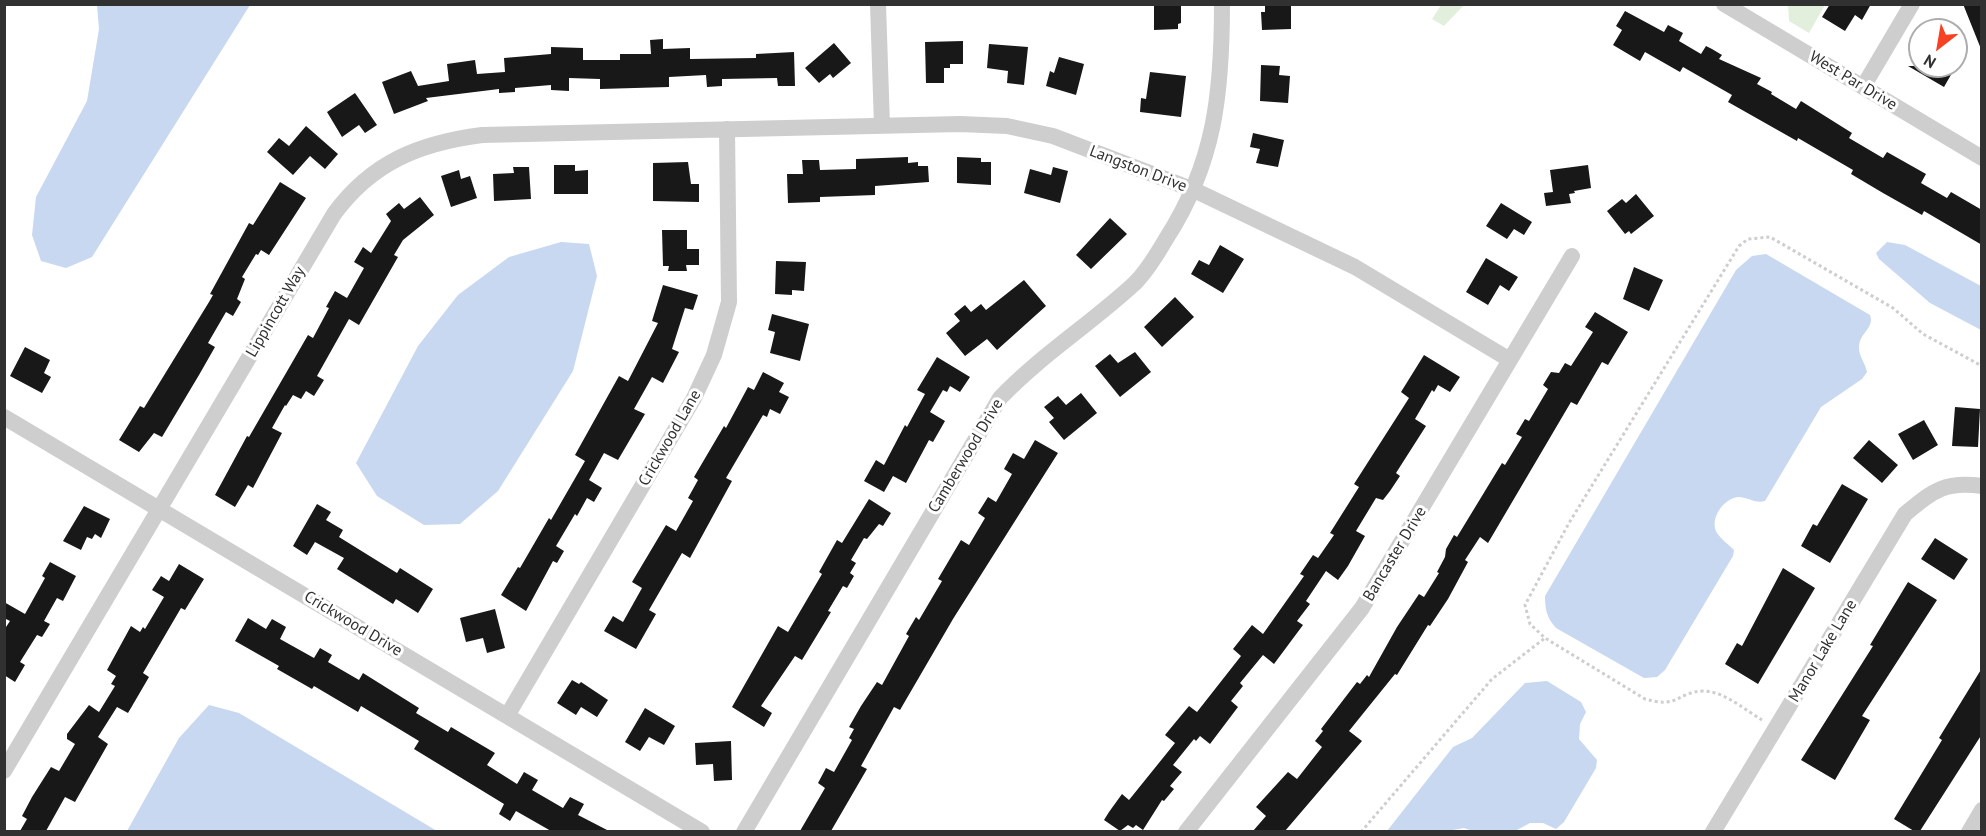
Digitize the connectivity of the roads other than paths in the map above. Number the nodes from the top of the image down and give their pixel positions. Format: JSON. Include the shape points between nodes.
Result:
{"nodes":[{"id":1,"x":878,"y":4,"type":"edge"},
{"id":2,"x":1222,"y":4,"type":"edge"},
{"id":3,"x":1724,"y":4,"type":"edge"},
{"id":4,"x":1912,"y":4,"type":"edge"},
{"id":5,"x":1863,"y":87,"type":"junction"},
{"id":6,"x":882,"y":126,"type":"junction"},
{"id":7,"x":727,"y":129,"type":"junction"},
{"id":8,"x":1982,"y":158,"type":"edge"},
{"id":9,"x":1194,"y":190,"type":"junction"},
{"id":10,"x":1572,"y":256,"type":"dead end"},
{"id":11,"x":1510,"y":360,"type":"junction"},
{"id":12,"x":4,"y":417,"type":"edge"},
{"id":13,"x":1982,"y":486,"type":"edge"},
{"id":14,"x":160,"y":509,"type":"junction"},
{"id":15,"x":507,"y":716,"type":"junction"},
{"id":16,"x":4,"y":771,"type":"edge"},
{"id":17,"x":1982,"y":810,"type":"edge"},
{"id":18,"x":702,"y":831,"type":"edge"},
{"id":19,"x":744,"y":831,"type":"edge"},
{"id":20,"x":1186,"y":831,"type":"edge"},
{"id":21,"x":1713,"y":831,"type":"edge"},
{"id":22,"x":1969,"y":831,"type":"edge"}],
"edges":[{"from":1,"to":6,"type":"street"},
{"from":2,"to":9,"type":"street","name":"Camberwood Drive","via":[[1220,91],[1208,152]]},
{"from":3,"to":5,"type":"street","name":"West Par Drive"},
{"from":4,"to":5,"type":"street"},
{"from":5,"to":8,"type":"street","name":"West Par Drive"},
{"from":6,"to":7,"type":"street","name":"Langston Drive"},
{"from":6,"to":9,"type":"street","name":"Langston Drive","via":[[967,124],[1022,129],[1068,141]]},
{"from":7,"to":14,"type":"street","name":"Lippincott Way","via":[[467,136],[416,149],[376,171],[348,197],[326,227]]},
{"from":7,"to":15,"type":"street","name":"Crickwood Lane","via":[[729,302],[714,356],[694,398]]},
{"from":9,"to":11,"type":"street","name":"Langston Drive","via":[[1355,267]]},
{"from":9,"to":19,"type":"street","name":"Camberwood Drive","via":[[1181,217],[1137,281],[1000,398]]},
{"from":10,"to":11,"type":"street","name":"Bancaster Drive"},
{"from":11,"to":20,"type":"street","name":"Bancaster Drive","via":[[1358,614]]},
{"from":12,"to":14,"type":"street","name":"Crickwood Drive"},
{"from":13,"to":21,"type":"street","name":"Manor Lake Lane","via":[[1948,485],[1928,494],[1905,514]]},
{"from":14,"to":15,"type":"street","name":"Crickwood Drive"},
{"from":14,"to":16,"type":"street","name":"Lippincott Way"},
{"from":15,"to":18,"type":"street","name":"Crickwood Drive"},
{"from":17,"to":22,"type":"street"}]}
